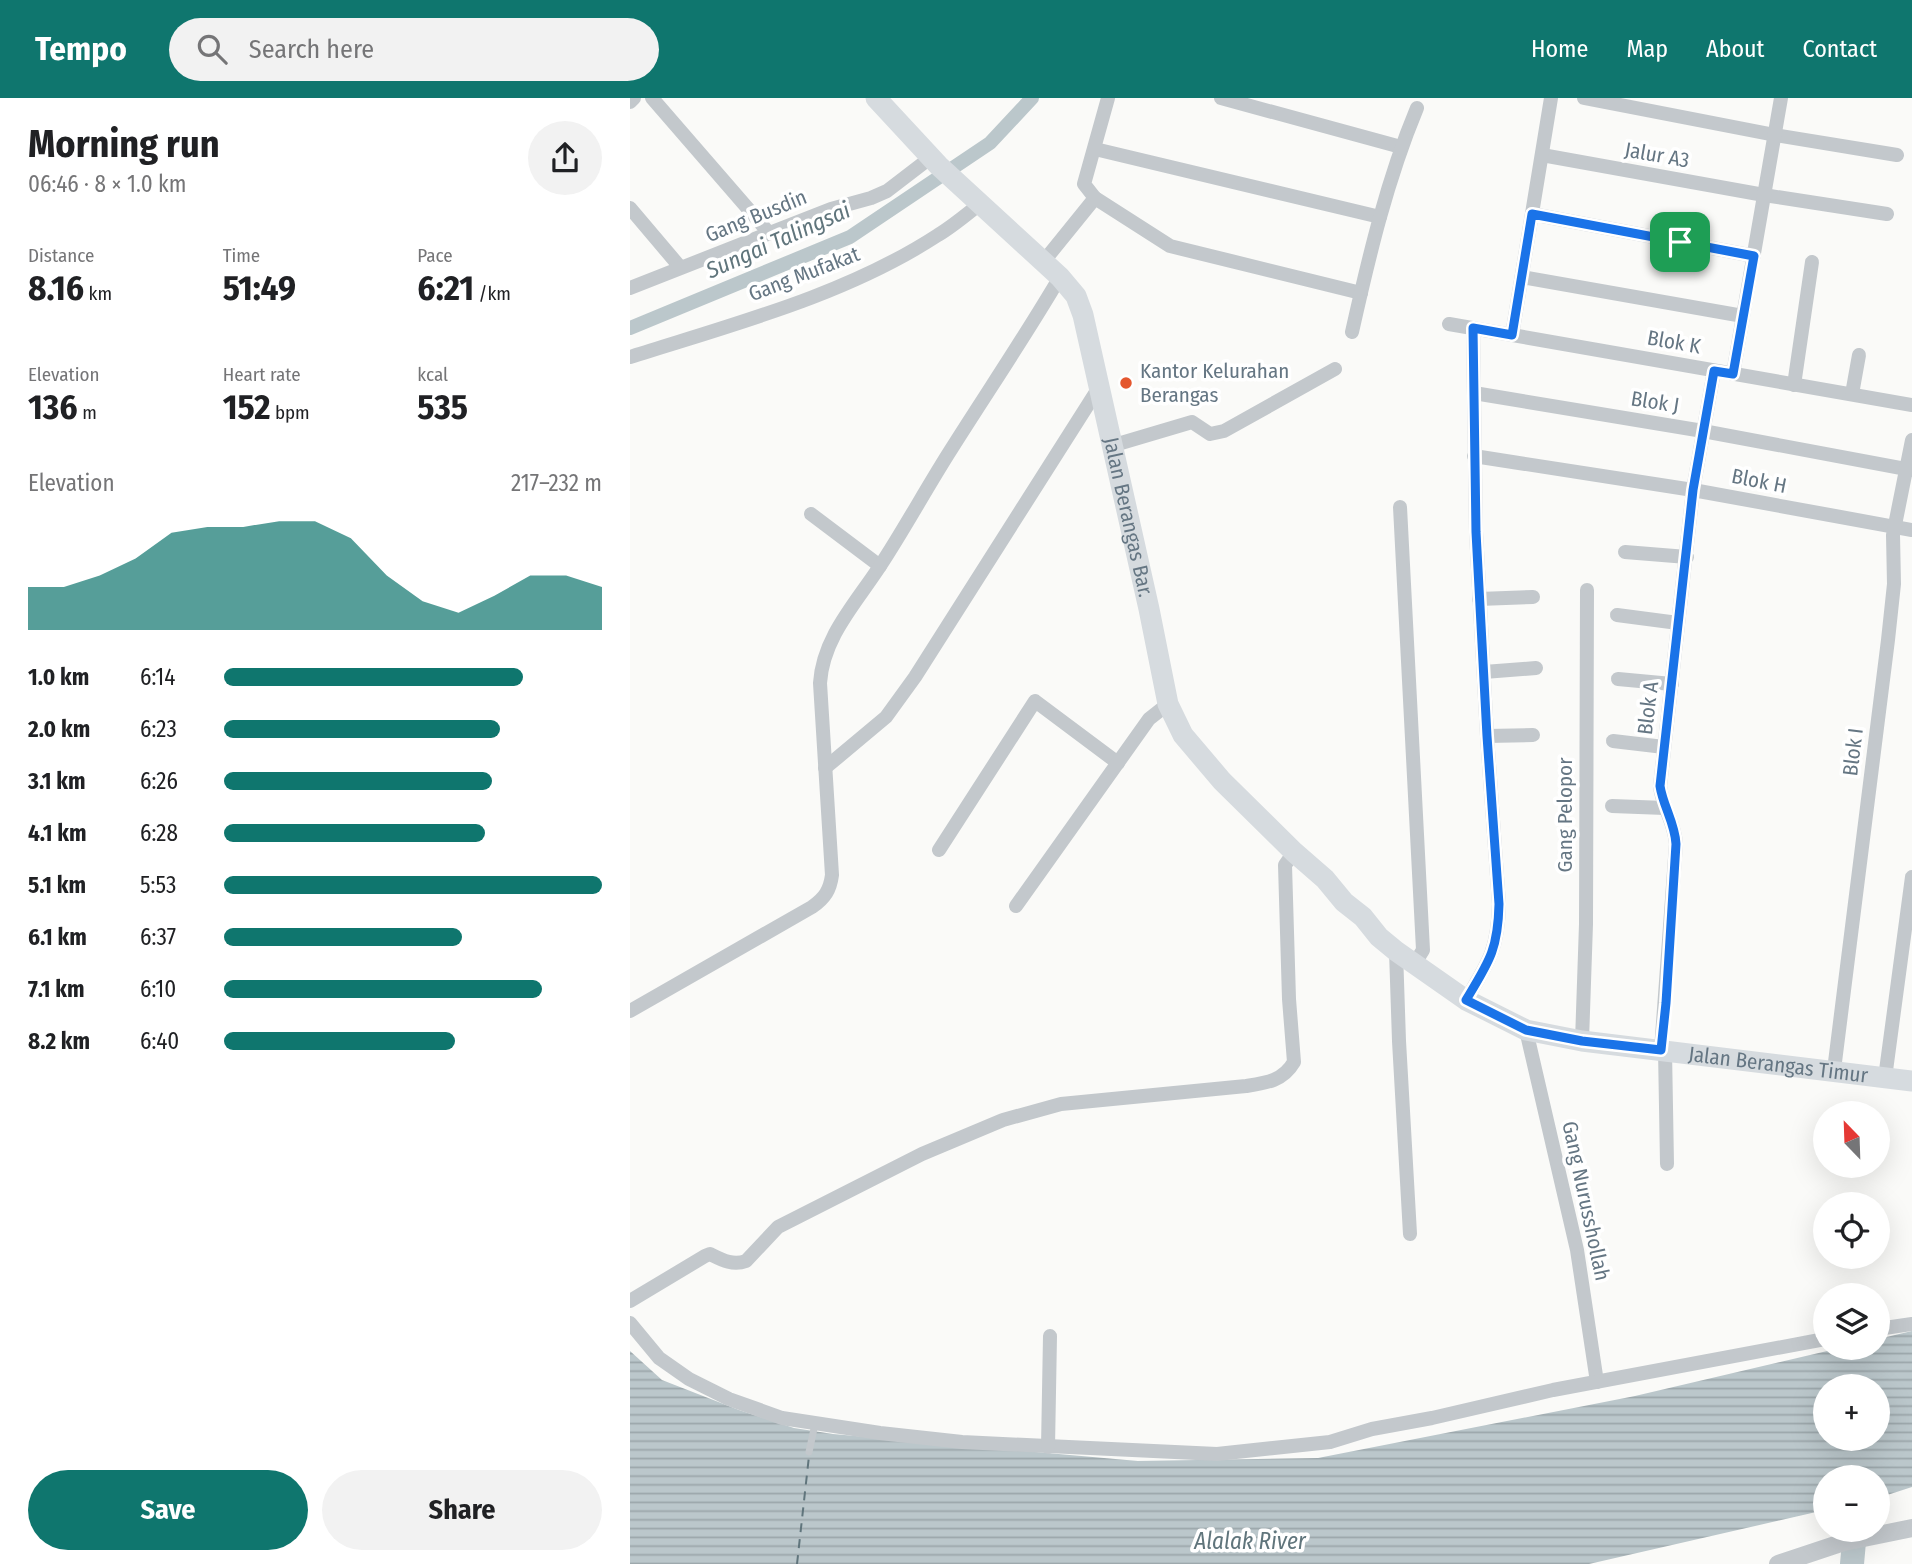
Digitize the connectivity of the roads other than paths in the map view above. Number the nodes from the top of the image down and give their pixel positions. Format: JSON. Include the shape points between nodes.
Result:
{"nodes":[{"id":1,"x":634,"y":98,"type":"edge"},
{"id":2,"x":652,"y":98,"type":"edge"},
{"id":3,"x":876,"y":98,"type":"edge"},
{"id":4,"x":1108,"y":98,"type":"edge"},
{"id":5,"x":1221,"y":98,"type":"edge"},
{"id":6,"x":1551,"y":98,"type":"edge"},
{"id":7,"x":1584,"y":98,"type":"edge"},
{"id":8,"x":1781,"y":98,"type":"edge"},
{"id":9,"x":630,"y":102,"type":"edge"},
{"id":10,"x":1417,"y":108,"type":"dead end"},
{"id":11,"x":1775,"y":135,"type":"junction"},
{"id":12,"x":1401,"y":147,"type":"junction"},
{"id":13,"x":1095,"y":149,"type":"junction"},
{"id":14,"x":1542,"y":155,"type":"junction"},
{"id":15,"x":1897,"y":155,"type":"dead end"},
{"id":16,"x":934,"y":162,"type":"junction"},
{"id":17,"x":1764,"y":195,"type":"junction"},
{"id":18,"x":975,"y":198,"type":"junction"},
{"id":19,"x":1095,"y":198,"type":"junction"},
{"id":20,"x":630,"y":208,"type":"edge"},
{"id":21,"x":1532,"y":214,"type":"junction"},
{"id":22,"x":1887,"y":214,"type":"dead end"},
{"id":23,"x":1380,"y":217,"type":"junction"},
{"id":24,"x":769,"y":233,"type":"junction"},
{"id":25,"x":1754,"y":256,"type":"junction"},
{"id":26,"x":1044,"y":261,"type":"junction"},
{"id":27,"x":1812,"y":262,"type":"dead end"},
{"id":28,"x":680,"y":268,"type":"junction"},
{"id":29,"x":1060,"y":277,"type":"junction"},
{"id":30,"x":1522,"y":277,"type":"junction"},
{"id":31,"x":630,"y":288,"type":"edge"},
{"id":32,"x":1361,"y":293,"type":"junction"},
{"id":33,"x":1743,"y":316,"type":"junction"},
{"id":34,"x":1449,"y":324,"type":"dead end"},
{"id":35,"x":1473,"y":328,"type":"junction"},
{"id":36,"x":1352,"y":332,"type":"dead end"},
{"id":37,"x":1512,"y":335,"type":"junction"},
{"id":38,"x":1859,"y":355,"type":"dead end"},
{"id":39,"x":630,"y":357,"type":"edge"},
{"id":40,"x":1335,"y":369,"type":"dead end"},
{"id":41,"x":1714,"y":371,"type":"junction"},
{"id":42,"x":1733,"y":374,"type":"junction"},
{"id":43,"x":1794,"y":385,"type":"junction"},
{"id":44,"x":1098,"y":389,"type":"junction"},
{"id":45,"x":1474,"y":393,"type":"junction"},
{"id":46,"x":1852,"y":394,"type":"junction"},
{"id":47,"x":1912,"y":402,"type":"edge"},
{"id":48,"x":1703,"y":431,"type":"junction"},
{"id":49,"x":1912,"y":440,"type":"edge"},
{"id":50,"x":1111,"y":446,"type":"junction"},
{"id":51,"x":1474,"y":456,"type":"junction"},
{"id":52,"x":1909,"y":469,"type":"edge"},
{"id":53,"x":1693,"y":490,"type":"junction"},
{"id":54,"x":1400,"y":508,"type":"dead end"},
{"id":55,"x":811,"y":514,"type":"dead end"},
{"id":56,"x":1895,"y":527,"type":"junction"},
{"id":57,"x":1912,"y":530,"type":"edge"},
{"id":58,"x":1625,"y":552,"type":"dead end"},
{"id":59,"x":1687,"y":557,"type":"junction"},
{"id":60,"x":880,"y":566,"type":"junction"},
{"id":61,"x":1587,"y":590,"type":"dead end"},
{"id":62,"x":1533,"y":597,"type":"dead end"},
{"id":63,"x":1479,"y":599,"type":"junction"},
{"id":64,"x":1617,"y":615,"type":"dead end"},
{"id":65,"x":1678,"y":623,"type":"junction"},
{"id":66,"x":1536,"y":668,"type":"dead end"},
{"id":67,"x":1484,"y":672,"type":"junction"},
{"id":68,"x":1618,"y":679,"type":"dead end"},
{"id":69,"x":1672,"y":684,"type":"junction"},
{"id":70,"x":1168,"y":704,"type":"junction"},
{"id":71,"x":1533,"y":735,"type":"dead end"},
{"id":72,"x":1487,"y":736,"type":"junction"},
{"id":73,"x":1613,"y":740,"type":"dead end"},
{"id":74,"x":1664,"y":747,"type":"junction"},
{"id":75,"x":1118,"y":763,"type":"junction"},
{"id":76,"x":825,"y":768,"type":"junction"},
{"id":77,"x":1612,"y":806,"type":"dead end"},
{"id":78,"x":1665,"y":808,"type":"junction"},
{"id":79,"x":939,"y":850,"type":"dead end"},
{"id":80,"x":1294,"y":852,"type":"junction"},
{"id":81,"x":1912,"y":877,"type":"edge"},
{"id":82,"x":1016,"y":906,"type":"dead end"},
{"id":83,"x":1379,"y":937,"type":"joint"},
{"id":84,"x":1396,"y":951,"type":"junction"},
{"id":85,"x":1415,"y":963,"type":"junction"},
{"id":86,"x":1466,"y":1000,"type":"junction"},
{"id":87,"x":630,"y":1011,"type":"edge"},
{"id":88,"x":1526,"y":1030,"type":"junction"},
{"id":89,"x":1582,"y":1041,"type":"junction"},
{"id":90,"x":1663,"y":1050,"type":"junction"},
{"id":91,"x":1834,"y":1070,"type":"junction"},
{"id":92,"x":1885,"y":1078,"type":"junction"},
{"id":93,"x":1912,"y":1081,"type":"edge"},
{"id":94,"x":1667,"y":1164,"type":"dead end"},
{"id":95,"x":1410,"y":1234,"type":"dead end"},
{"id":96,"x":630,"y":1301,"type":"edge"},
{"id":97,"x":630,"y":1323,"type":"edge"},
{"id":98,"x":1912,"y":1324,"type":"edge"},
{"id":99,"x":1890,"y":1327,"type":"edge"},
{"id":100,"x":1050,"y":1336,"type":"dead end"},
{"id":101,"x":1813,"y":1341,"type":"edge"},
{"id":102,"x":1597,"y":1382,"type":"junction"},
{"id":103,"x":815,"y":1424,"type":"junction"},
{"id":104,"x":1048,"y":1447,"type":"junction"},
{"id":105,"x":809,"y":1452,"type":"dead end"},
{"id":106,"x":1912,"y":1528,"type":"edge"},
{"id":107,"x":1778,"y":1564,"type":"edge"}],
"edges":[{"from":1,"to":9,"type":"street"},
{"from":2,"to":24,"type":"street"},
{"from":3,"to":16,"type":"main road","name":"Jalan Berangas Bar."},
{"from":4,"to":13,"type":"street"},
{"from":5,"to":12,"type":"street"},
{"from":6,"to":14,"type":"street"},
{"from":7,"to":11,"type":"street"},
{"from":8,"to":11,"type":"street"},
{"from":10,"to":12,"type":"street"},
{"from":11,"to":15,"type":"street"},
{"from":11,"to":17,"type":"street"},
{"from":12,"to":23,"type":"street"},
{"from":13,"to":19,"type":"street","via":[[1084,184]]},
{"from":13,"to":23,"type":"street"},
{"from":14,"to":17,"type":"street","name":"Jalur A3"},
{"from":14,"to":21,"type":"street"},
{"from":16,"to":18,"type":"main road","name":"Jalan Berangas Bar."},
{"from":16,"to":24,"type":"street","name":"Gang Busdin","via":[[872,198]]},
{"from":17,"to":22,"type":"street","name":"Jalur A3"},
{"from":17,"to":25,"type":"street"},
{"from":18,"to":26,"type":"main road","name":"Jalan Berangas Bar."},
{"from":18,"to":39,"type":"street","name":"Gang Mufakat","via":[[939,235],[857,278]]},
{"from":19,"to":26,"type":"street"},
{"from":19,"to":32,"type":"street","via":[[1170,246]]},
{"from":20,"to":28,"type":"street"},
{"from":21,"to":25,"type":"street"},
{"from":21,"to":30,"type":"street"},
{"from":23,"to":32,"type":"street"},
{"from":24,"to":28,"type":"street","name":"Gang Busdin"},
{"from":25,"to":33,"type":"street"},
{"from":26,"to":29,"type":"main road","name":"Jalan Berangas Bar."},
{"from":27,"to":43,"type":"street"},
{"from":28,"to":31,"type":"street","name":"Gang Busdin"},
{"from":29,"to":44,"type":"main road","name":"Jalan Berangas Bar.","via":[[1076,296],[1083,315]]},
{"from":29,"to":60,"type":"street"},
{"from":30,"to":33,"type":"street"},
{"from":30,"to":37,"type":"street"},
{"from":32,"to":36,"type":"street"},
{"from":33,"to":42,"type":"street"},
{"from":34,"to":35,"type":"street","name":"Blok K"},
{"from":35,"to":37,"type":"street","name":"Blok K"},
{"from":35,"to":45,"type":"street"},
{"from":37,"to":41,"type":"street","name":"Blok K"},
{"from":38,"to":46,"type":"street"},
{"from":40,"to":50,"type":"street","via":[[1224,432],[1210,434],[1192,422]]},
{"from":41,"to":42,"type":"street","name":"Blok K"},
{"from":41,"to":48,"type":"street","name":"Blok A"},
{"from":42,"to":43,"type":"street","name":"Blok K"},
{"from":43,"to":46,"type":"street","name":"Blok K"},
{"from":44,"to":50,"type":"main road","name":"Jalan Berangas Bar."},
{"from":44,"to":76,"type":"street","via":[[915,677],[886,717]]},
{"from":45,"to":48,"type":"street","name":"Blok J"},
{"from":45,"to":51,"type":"street"},
{"from":46,"to":47,"type":"street","name":"Blok K"},
{"from":48,"to":52,"type":"street","name":"Blok J"},
{"from":48,"to":53,"type":"street","name":"Blok A"},
{"from":49,"to":52,"type":"street","name":"Blok I"},
{"from":50,"to":70,"type":"main road","name":"Jalan Berangas Bar."},
{"from":51,"to":53,"type":"street","name":"Blok H"},
{"from":51,"to":63,"type":"street"},
{"from":52,"to":56,"type":"street","name":"Blok I"},
{"from":53,"to":56,"type":"street","name":"Blok H"},
{"from":53,"to":59,"type":"street","name":"Blok A"},
{"from":54,"to":85,"type":"street","via":[[1423,950]]},
{"from":55,"to":60,"type":"street"},
{"from":56,"to":57,"type":"street","name":"Blok H"},
{"from":56,"to":91,"type":"street","name":"Blok I","via":[[1888,640]]},
{"from":58,"to":59,"type":"street"},
{"from":59,"to":65,"type":"street","name":"Blok A"},
{"from":60,"to":76,"type":"street","via":[[845,616],[821,665]]},
{"from":61,"to":89,"type":"street","name":"Gang Pelopor"},
{"from":62,"to":63,"type":"street"},
{"from":63,"to":67,"type":"street"},
{"from":64,"to":65,"type":"street"},
{"from":65,"to":69,"type":"street","name":"Blok A"},
{"from":66,"to":67,"type":"street"},
{"from":67,"to":72,"type":"street"},
{"from":68,"to":69,"type":"street"},
{"from":69,"to":74,"type":"street","name":"Blok A"},
{"from":70,"to":75,"type":"street","via":[[1149,719]]},
{"from":70,"to":80,"type":"main road","name":"Jalan Berangas Bar.","via":[[1196,752]]},
{"from":71,"to":72,"type":"street"},
{"from":72,"to":86,"type":"street","via":[[1499,928],[1494,951]]},
{"from":73,"to":74,"type":"street"},
{"from":74,"to":78,"type":"street","name":"Blok A","via":[[1660,786]]},
{"from":75,"to":79,"type":"street","via":[[1035,701]]},
{"from":75,"to":82,"type":"street"},
{"from":76,"to":87,"type":"street","via":[[832,874],[826,895]]},
{"from":77,"to":78,"type":"street"},
{"from":78,"to":90,"type":"street","name":"Blok A","via":[[1676,844]]},
{"from":80,"to":83,"type":"main road","name":"Jalan Berangas Bar.","via":[[1325,878]]},
{"from":80,"to":96,"type":"street","via":[[1285,865],[1294,1062],[1285,1075],[1246,1086],[1061,1104],[1003,1120],[922,1154],[778,1227],[746,1261],[739,1264],[705,1255]]},
{"from":81,"to":92,"type":"street"},
{"from":83,"to":84,"type":"main road","name":"Jalan Berangas Timur"},
{"from":84,"to":85,"type":"main road","name":"Jalan Berangas Timur"},
{"from":84,"to":95,"type":"street"},
{"from":85,"to":86,"type":"main road","name":"Jalan Berangas Timur"},
{"from":86,"to":88,"type":"main road","name":"Jalan Berangas Timur"},
{"from":88,"to":89,"type":"main road","name":"Jalan Berangas Timur"},
{"from":88,"to":102,"type":"street","name":"Gang Nurusshollah","via":[[1577,1250]]},
{"from":89,"to":90,"type":"main road","name":"Jalan Berangas Timur"},
{"from":90,"to":91,"type":"main road","name":"Jalan Berangas Timur"},
{"from":90,"to":94,"type":"street","name":"Blok A"},
{"from":91,"to":92,"type":"main road","name":"Jalan Berangas Timur"},
{"from":92,"to":93,"type":"main road","name":"Jalan Berangas Timur"},
{"from":97,"to":103,"type":"street","via":[[659,1358],[689,1379],[768,1414]]},
{"from":98,"to":99,"type":"street"},
{"from":100,"to":104,"type":"street"},
{"from":101,"to":102,"type":"street"},
{"from":102,"to":104,"type":"street","via":[[1293,1447],[1217,1454]]},
{"from":103,"to":104,"type":"street"},
{"from":103,"to":105,"type":"lane"},
{"from":106,"to":107,"type":"street","via":[[1844,1542]]}]}
